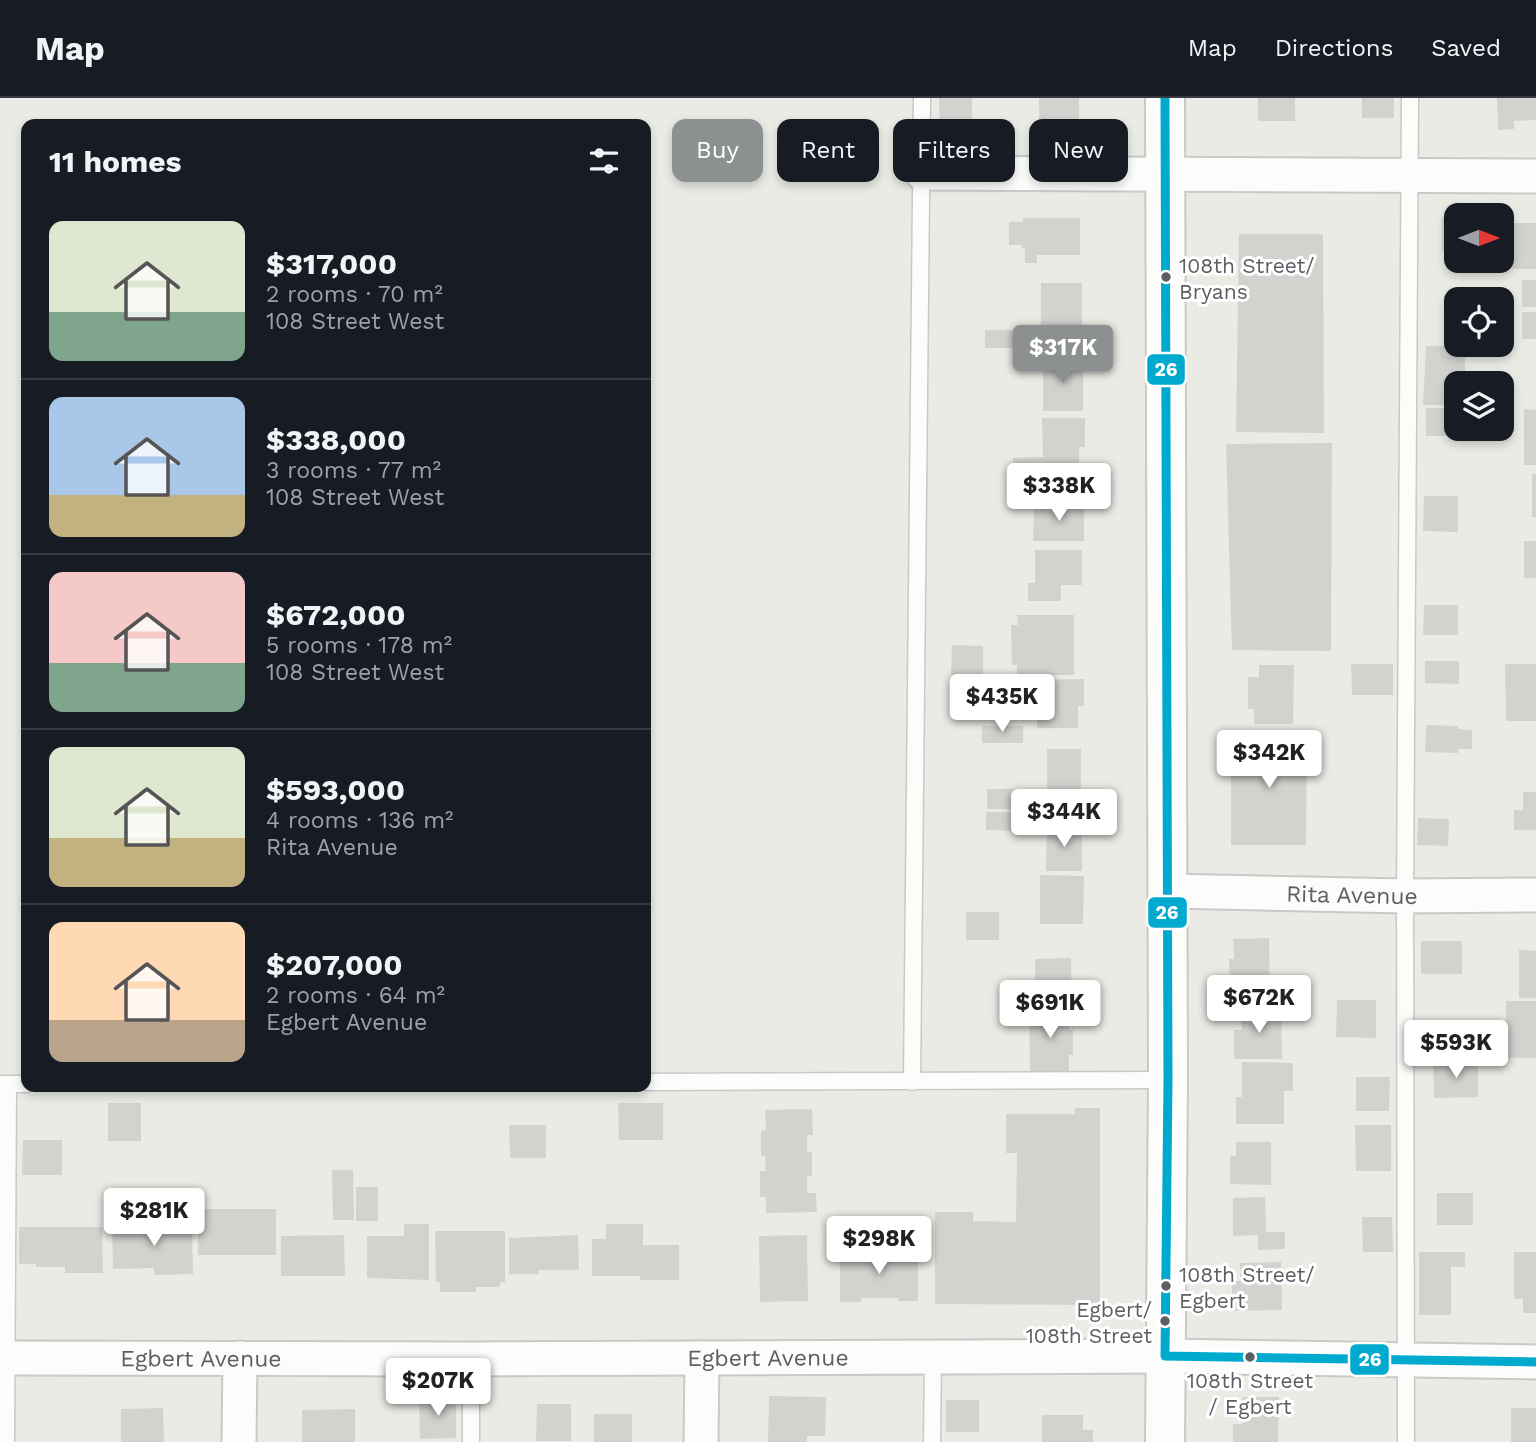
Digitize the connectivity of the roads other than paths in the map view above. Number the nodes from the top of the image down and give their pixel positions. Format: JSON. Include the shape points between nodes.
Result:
{"nodes":[{"id":1,"x":922,"y":98,"type":"edge"},
{"id":2,"x":1165,"y":98,"type":"edge"},
{"id":3,"x":1410,"y":98,"type":"edge"},
{"id":4,"x":922,"y":119,"type":"edge"},
{"id":5,"x":1015,"y":174,"type":"edge"},
{"id":6,"x":1165,"y":175,"type":"junction"},
{"id":7,"x":1409,"y":175,"type":"junction"},
{"id":8,"x":1536,"y":176,"type":"edge"},
{"id":9,"x":922,"y":182,"type":"edge"},
{"id":10,"x":1168,"y":891,"type":"junction"},
{"id":11,"x":1536,"y":895,"type":"edge"},
{"id":12,"x":1405,"y":896,"type":"junction"},
{"id":13,"x":1168,"y":1080,"type":"junction"},
{"id":14,"x":651,"y":1082,"type":"edge"},
{"id":15,"x":912,"y":1082,"type":"junction"},
{"id":16,"x":4,"y":1084,"type":"edge"},
{"id":17,"x":933,"y":1356,"type":"junction"},
{"id":18,"x":1165,"y":1356,"type":"junction"},
{"id":19,"x":3,"y":1358,"type":"edge"},
{"id":20,"x":240,"y":1358,"type":"junction"},
{"id":21,"x":702,"y":1358,"type":"junction"},
{"id":22,"x":471,"y":1359,"type":"junction"},
{"id":23,"x":1406,"y":1361,"type":"junction"},
{"id":24,"x":1536,"y":1362,"type":"edge"},
{"id":25,"x":6,"y":1442,"type":"edge"},
{"id":26,"x":240,"y":1442,"type":"edge"},
{"id":27,"x":471,"y":1442,"type":"edge"},
{"id":28,"x":701,"y":1442,"type":"edge"},
{"id":29,"x":932,"y":1442,"type":"edge"},
{"id":30,"x":1165,"y":1442,"type":"edge"},
{"id":31,"x":1406,"y":1442,"type":"edge"}],
"edges":[{"from":1,"to":4,"type":"lane"},
{"from":2,"to":6,"type":"street"},
{"from":3,"to":7,"type":"lane"},
{"from":5,"to":6,"type":"street"},
{"from":6,"to":7,"type":"street"},
{"from":6,"to":10,"type":"street"},
{"from":7,"to":8,"type":"street"},
{"from":7,"to":12,"type":"lane"},
{"from":9,"to":15,"type":"lane"},
{"from":10,"to":12,"type":"street","name":"Rita Avenue"},
{"from":10,"to":13,"type":"street"},
{"from":11,"to":12,"type":"street","name":"Rita Avenue"},
{"from":12,"to":23,"type":"lane"},
{"from":13,"to":15,"type":"lane"},
{"from":13,"to":18,"type":"street"},
{"from":14,"to":15,"type":"lane"},
{"from":16,"to":19,"type":"lane"},
{"from":17,"to":18,"type":"street","name":"Egbert Avenue"},
{"from":17,"to":21,"type":"street","name":"Egbert Avenue"},
{"from":17,"to":29,"type":"lane"},
{"from":18,"to":23,"type":"street","name":"Egbert Avenue"},
{"from":18,"to":30,"type":"street"},
{"from":19,"to":20,"type":"street","name":"Egbert Avenue"},
{"from":19,"to":25,"type":"lane"},
{"from":20,"to":22,"type":"street","name":"Egbert Avenue"},
{"from":20,"to":26,"type":"street"},
{"from":21,"to":22,"type":"street","name":"Egbert Avenue"},
{"from":21,"to":28,"type":"street"},
{"from":22,"to":27,"type":"lane"},
{"from":23,"to":24,"type":"street","name":"Egbert Avenue"},
{"from":23,"to":31,"type":"lane"}]}
